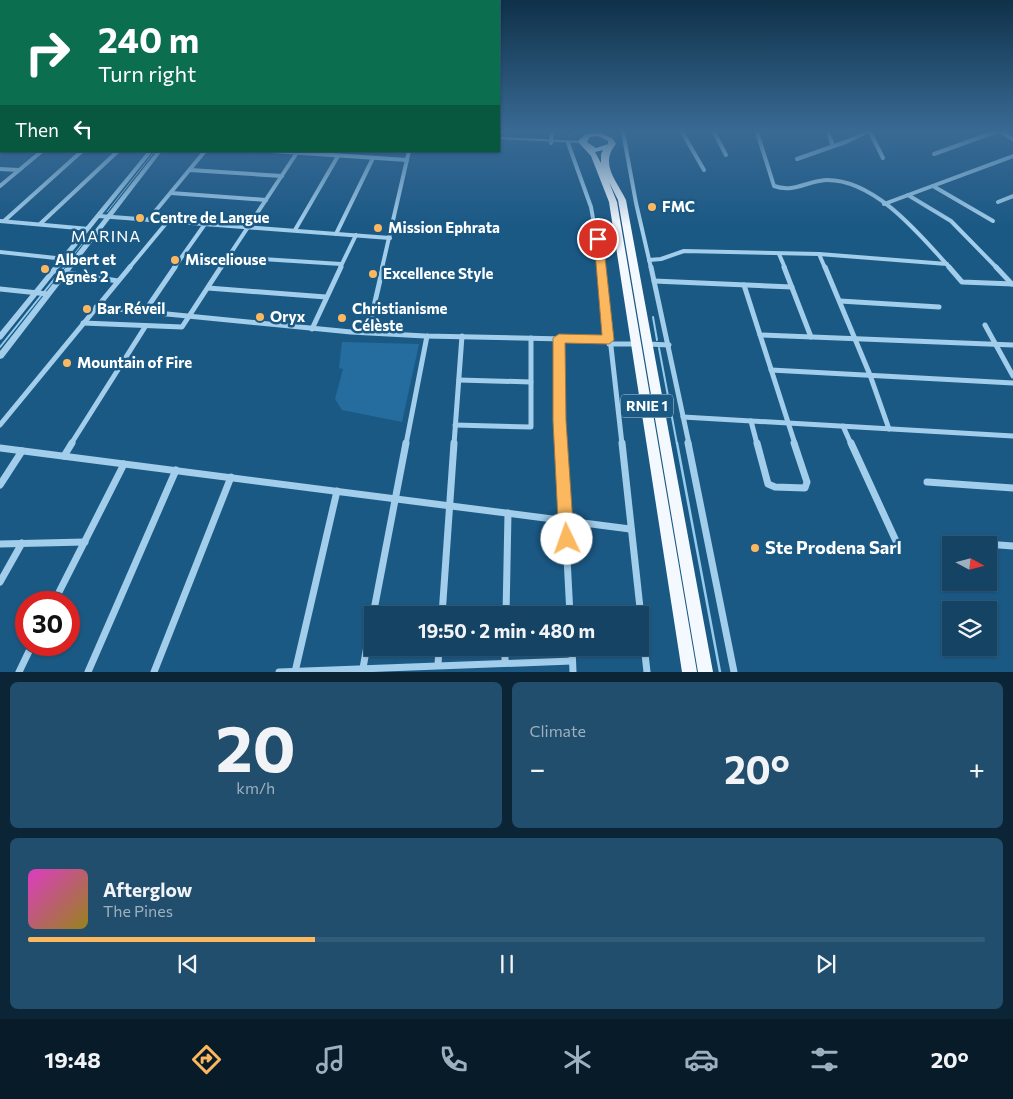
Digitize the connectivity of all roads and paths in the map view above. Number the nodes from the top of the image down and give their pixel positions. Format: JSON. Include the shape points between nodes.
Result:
{"nodes":[{"id":1,"x":27,"y":163,"type":"edge"},
{"id":2,"x":68,"y":163,"type":"edge"},
{"id":3,"x":105,"y":163,"type":"edge"},
{"id":4,"x":141,"y":163,"type":"edge"},
{"id":5,"x":150,"y":163,"type":"edge"},
{"id":6,"x":195,"y":163,"type":"edge"},
{"id":7,"x":290,"y":163,"type":"edge"},
{"id":8,"x":334,"y":163,"type":"edge"},
{"id":9,"x":370,"y":163,"type":"edge"},
{"id":10,"x":406,"y":163,"type":"edge"},
{"id":11,"x":577,"y":163,"type":"edge"},
{"id":12,"x":597,"y":163,"type":"edge"},
{"id":13,"x":604,"y":163,"type":"edge"},
{"id":14,"x":629,"y":163,"type":"edge"},
{"id":15,"x":700,"y":163,"type":"edge"},
{"id":16,"x":767,"y":163,"type":"edge"},
{"id":17,"x":993,"y":163,"type":"edge"},
{"id":18,"x":0,"y":169,"type":"edge"},
{"id":19,"x":19,"y":170,"type":"junction"},
{"id":20,"x":190,"y":170,"type":"junction"},
{"id":21,"x":704,"y":170,"type":"dead end"},
{"id":22,"x":282,"y":176,"type":"junction"},
{"id":23,"x":0,"y":186,"type":"edge"},
{"id":24,"x":933,"y":186,"type":"junction"},
{"id":25,"x":171,"y":193,"type":"junction"},
{"id":26,"x":908,"y":195,"type":"junction"},
{"id":27,"x":1013,"y":196,"type":"edge"},
{"id":28,"x":266,"y":200,"type":"junction"},
{"id":29,"x":998,"y":202,"type":"dead end"},
{"id":30,"x":884,"y":204,"type":"junction"},
{"id":31,"x":99,"y":216,"type":"junction"},
{"id":32,"x":109,"y":217,"type":"junction"},
{"id":33,"x":148,"y":220,"type":"junction"},
{"id":34,"x":2,"y":221,"type":"edge"},
{"id":35,"x":168,"y":221,"type":"junction"},
{"id":36,"x":993,"y":222,"type":"dead end"},
{"id":37,"x":40,"y":224,"type":"junction"},
{"id":38,"x":205,"y":224,"type":"junction"},
{"id":39,"x":249,"y":227,"type":"junction"},
{"id":40,"x":88,"y":229,"type":"junction"},
{"id":41,"x":295,"y":230,"type":"junction"},
{"id":42,"x":336,"y":234,"type":"junction"},
{"id":43,"x":356,"y":235,"type":"junction"},
{"id":44,"x":390,"y":238,"type":"junction"},
{"id":45,"x":0,"y":252,"type":"edge"},
{"id":46,"x":779,"y":254,"type":"junction"},
{"id":47,"x":819,"y":254,"type":"junction"},
{"id":48,"x":229,"y":257,"type":"junction"},
{"id":49,"x":64,"y":259,"type":"junction"},
{"id":50,"x":649,"y":260,"type":"junction"},
{"id":51,"x":341,"y":264,"type":"junction"},
{"id":52,"x":947,"y":264,"type":"junction"},
{"id":53,"x":54,"y":271,"type":"junction"},
{"id":54,"x":66,"y":273,"type":"junction"},
{"id":55,"x":118,"y":281,"type":"junction"},
{"id":56,"x":654,"y":281,"type":"junction"},
{"id":57,"x":1013,"y":284,"type":"edge"},
{"id":58,"x":744,"y":285,"type":"junction"},
{"id":59,"x":792,"y":287,"type":"junction"},
{"id":60,"x":208,"y":288,"type":"junction"},
{"id":61,"x":2,"y":290,"type":"edge"},
{"id":62,"x":37,"y":293,"type":"junction"},
{"id":63,"x":0,"y":294,"type":"edge"},
{"id":64,"x":48,"y":294,"type":"junction"},
{"id":65,"x":326,"y":297,"type":"junction"},
{"id":66,"x":840,"y":301,"type":"junction"},
{"id":67,"x":939,"y":307,"type":"dead end"},
{"id":68,"x":96,"y":308,"type":"junction"},
{"id":69,"x":145,"y":311,"type":"junction"},
{"id":70,"x":190,"y":315,"type":"junction"},
{"id":71,"x":83,"y":323,"type":"junction"},
{"id":72,"x":985,"y":325,"type":"dead end"},
{"id":73,"x":145,"y":327,"type":"junction"},
{"id":74,"x":312,"y":329,"type":"junction"},
{"id":75,"x":368,"y":332,"type":"junction"},
{"id":76,"x":760,"y":335,"type":"junction"},
{"id":77,"x":427,"y":336,"type":"junction"},
{"id":78,"x":462,"y":336,"type":"junction"},
{"id":79,"x":0,"y":337,"type":"edge"},
{"id":80,"x":811,"y":337,"type":"junction"},
{"id":81,"x":531,"y":338,"type":"junction"},
{"id":82,"x":559,"y":338,"type":"junction"},
{"id":83,"x":855,"y":339,"type":"junction"},
{"id":84,"x":609,"y":342,"type":"junction"},
{"id":85,"x":643,"y":344,"type":"junction"},
{"id":86,"x":669,"y":345,"type":"junction"},
{"id":87,"x":996,"y":345,"type":"junction"},
{"id":88,"x":1013,"y":345,"type":"edge"},
{"id":89,"x":0,"y":356,"type":"edge"},
{"id":90,"x":771,"y":370,"type":"junction"},
{"id":91,"x":870,"y":376,"type":"junction"},
{"id":92,"x":1013,"y":376,"type":"edge"},
{"id":93,"x":459,"y":380,"type":"junction"},
{"id":94,"x":531,"y":382,"type":"junction"},
{"id":95,"x":1013,"y":383,"type":"edge"},
{"id":96,"x":683,"y":417,"type":"junction"},
{"id":97,"x":751,"y":421,"type":"junction"},
{"id":98,"x":787,"y":423,"type":"junction"},
{"id":99,"x":0,"y":425,"type":"edge"},
{"id":100,"x":455,"y":425,"type":"junction"},
{"id":101,"x":844,"y":426,"type":"junction"},
{"id":102,"x":889,"y":429,"type":"junction"},
{"id":103,"x":1013,"y":436,"type":"edge"},
{"id":104,"x":0,"y":448,"type":"edge"},
{"id":105,"x":22,"y":451,"type":"junction"},
{"id":106,"x":64,"y":456,"type":"junction"},
{"id":107,"x":124,"y":464,"type":"junction"},
{"id":108,"x":176,"y":470,"type":"junction"},
{"id":109,"x":231,"y":477,"type":"junction"},
{"id":110,"x":927,"y":482,"type":"dead end"},
{"id":111,"x":0,"y":485,"type":"edge"},
{"id":112,"x":1013,"y":488,"type":"edge"},
{"id":113,"x":337,"y":491,"type":"junction"},
{"id":114,"x":395,"y":498,"type":"junction"},
{"id":115,"x":450,"y":506,"type":"junction"},
{"id":116,"x":508,"y":513,"type":"junction"},
{"id":117,"x":566,"y":520,"type":"junction"},
{"id":118,"x":630,"y":529,"type":"junction"},
{"id":119,"x":896,"y":541,"type":"dead end"},
{"id":120,"x":84,"y":542,"type":"junction"},
{"id":121,"x":22,"y":543,"type":"junction"},
{"id":122,"x":0,"y":544,"type":"edge"},
{"id":123,"x":998,"y":545,"type":"edge"},
{"id":124,"x":1013,"y":546,"type":"edge"},
{"id":125,"x":0,"y":582,"type":"edge"},
{"id":126,"x":60,"y":591,"type":"edge"},
{"id":127,"x":375,"y":606,"type":"edge"},
{"id":128,"x":443,"y":606,"type":"edge"},
{"id":129,"x":506,"y":606,"type":"edge"},
{"id":130,"x":570,"y":606,"type":"edge"},
{"id":131,"x":27,"y":656,"type":"edge"},
{"id":132,"x":365,"y":656,"type":"edge"},
{"id":133,"x":439,"y":656,"type":"edge"},
{"id":134,"x":504,"y":656,"type":"edge"},
{"id":135,"x":572,"y":656,"type":"edge"},
{"id":136,"x":572,"y":660,"type":"junction"},
{"id":137,"x":504,"y":663,"type":"junction"},
{"id":138,"x":438,"y":666,"type":"junction"},
{"id":139,"x":363,"y":668,"type":"junction"},
{"id":140,"x":295,"y":671,"type":"edge"},
{"id":141,"x":19,"y":672,"type":"edge"},
{"id":142,"x":88,"y":672,"type":"edge"},
{"id":143,"x":154,"y":672,"type":"edge"},
{"id":144,"x":279,"y":672,"type":"edge"},
{"id":145,"x":573,"y":672,"type":"edge"},
{"id":146,"x":646,"y":672,"type":"edge"},
{"id":147,"x":690,"y":672,"type":"edge"},
{"id":148,"x":706,"y":672,"type":"edge"},
{"id":149,"x":734,"y":672,"type":"edge"}],
"edges":[{"from":1,"to":19,"type":"street"},
{"from":2,"to":34,"type":"street"},
{"from":3,"to":37,"type":"street"},
{"from":4,"to":31,"type":"street"},
{"from":5,"to":32,"type":"street"},
{"from":6,"to":20,"type":"street"},
{"from":7,"to":22,"type":"street"},
{"from":8,"to":41,"type":"street"},
{"from":9,"to":42,"type":"street"},
{"from":10,"to":44,"type":"street"},
{"from":11,"to":84,"type":"street","via":[[597,228]]},
{"from":12,"to":85,"type":"highway","number":"RNIE 1","via":[[612,194]]},
{"from":13,"to":85,"type":"highway","number":"RNIE 1","via":[[622,200]]},
{"from":14,"to":50,"type":"street"},
{"from":15,"to":21,"type":"street"},
{"from":16,"to":30,"type":"street","via":[[778,189],[794,189],[819,181],[855,184]]},
{"from":17,"to":24,"type":"street"},
{"from":18,"to":19,"type":"street"},
{"from":19,"to":23,"type":"street"},
{"from":20,"to":22,"type":"street"},
{"from":20,"to":25,"type":"street"},
{"from":22,"to":28,"type":"street"},
{"from":24,"to":26,"type":"street"},
{"from":24,"to":36,"type":"street"},
{"from":25,"to":28,"type":"street"},
{"from":25,"to":33,"type":"street"},
{"from":26,"to":30,"type":"street"},
{"from":26,"to":57,"type":"street","via":[[951,221]]},
{"from":27,"to":29,"type":"street"},
{"from":28,"to":39,"type":"street"},
{"from":30,"to":52,"type":"street","via":[[906,219]]},
{"from":31,"to":32,"type":"street"},
{"from":31,"to":40,"type":"street"},
{"from":32,"to":33,"type":"street"},
{"from":32,"to":54,"type":"street"},
{"from":33,"to":35,"type":"street"},
{"from":34,"to":37,"type":"street"},
{"from":35,"to":38,"type":"street"},
{"from":35,"to":55,"type":"street"},
{"from":37,"to":40,"type":"street"},
{"from":38,"to":39,"type":"street"},
{"from":38,"to":69,"type":"street"},
{"from":39,"to":41,"type":"street"},
{"from":39,"to":48,"type":"street"},
{"from":40,"to":49,"type":"street"},
{"from":41,"to":42,"type":"street"},
{"from":42,"to":43,"type":"street"},
{"from":43,"to":44,"type":"street"},
{"from":43,"to":51,"type":"street"},
{"from":44,"to":75,"type":"street"},
{"from":45,"to":49,"type":"street"},
{"from":46,"to":47,"type":"street"},
{"from":46,"to":50,"type":"street","via":[[684,251]]},
{"from":46,"to":59,"type":"street"},
{"from":47,"to":52,"type":"street"},
{"from":47,"to":66,"type":"street"},
{"from":48,"to":51,"type":"street"},
{"from":48,"to":60,"type":"street"},
{"from":49,"to":53,"type":"street"},
{"from":50,"to":56,"type":"street"},
{"from":51,"to":65,"type":"street"},
{"from":52,"to":57,"type":"street","via":[[962,282]]},
{"from":53,"to":54,"type":"street"},
{"from":53,"to":62,"type":"street"},
{"from":54,"to":55,"type":"street"},
{"from":54,"to":64,"type":"street"},
{"from":55,"to":68,"type":"street"},
{"from":56,"to":58,"type":"street"},
{"from":56,"to":86,"type":"street"},
{"from":58,"to":59,"type":"street"},
{"from":58,"to":76,"type":"street"},
{"from":59,"to":80,"type":"street"},
{"from":60,"to":65,"type":"street"},
{"from":60,"to":70,"type":"street"},
{"from":61,"to":62,"type":"street"},
{"from":61,"to":63,"type":"street"},
{"from":62,"to":64,"type":"street"},
{"from":62,"to":79,"type":"street"},
{"from":64,"to":89,"type":"street"},
{"from":65,"to":74,"type":"street"},
{"from":66,"to":67,"type":"street"},
{"from":66,"to":83,"type":"street"},
{"from":68,"to":69,"type":"street"},
{"from":68,"to":71,"type":"street"},
{"from":69,"to":70,"type":"street"},
{"from":70,"to":73,"type":"street","via":[[182,327]]},
{"from":70,"to":74,"type":"street"},
{"from":71,"to":73,"type":"street"},
{"from":71,"to":99,"type":"street"},
{"from":72,"to":87,"type":"street"},
{"from":73,"to":106,"type":"street"},
{"from":74,"to":75,"type":"street"},
{"from":75,"to":77,"type":"street"},
{"from":76,"to":80,"type":"street"},
{"from":76,"to":90,"type":"street"},
{"from":77,"to":78,"type":"street"},
{"from":77,"to":114,"type":"street"},
{"from":78,"to":81,"type":"street"},
{"from":78,"to":93,"type":"street"},
{"from":80,"to":83,"type":"street"},
{"from":81,"to":82,"type":"street"},
{"from":81,"to":94,"type":"street"},
{"from":82,"to":84,"type":"street"},
{"from":82,"to":117,"type":"street"},
{"from":83,"to":87,"type":"street"},
{"from":83,"to":91,"type":"street"},
{"from":84,"to":85,"type":"street"},
{"from":84,"to":118,"type":"street"},
{"from":85,"to":86,"type":"street"},
{"from":85,"to":147,"type":"highway","number":"RNIE 1"},
{"from":85,"to":148,"type":"highway","number":"RNIE 1"},
{"from":86,"to":96,"type":"street"},
{"from":87,"to":88,"type":"street"},
{"from":87,"to":92,"type":"street"},
{"from":90,"to":91,"type":"street"},
{"from":90,"to":98,"type":"street"},
{"from":91,"to":95,"type":"street"},
{"from":91,"to":102,"type":"street"},
{"from":93,"to":94,"type":"street"},
{"from":93,"to":100,"type":"street"},
{"from":94,"to":100,"type":"street","via":[[531,427]]},
{"from":96,"to":97,"type":"street"},
{"from":96,"to":149,"type":"street"},
{"from":97,"to":98,"type":"street"},
{"from":97,"to":98,"type":"street","via":[[768,484],[802,489],[807,482]]},
{"from":98,"to":101,"type":"street"},
{"from":100,"to":115,"type":"street"},
{"from":101,"to":102,"type":"street"},
{"from":101,"to":119,"type":"street"},
{"from":102,"to":103,"type":"street"},
{"from":104,"to":105,"type":"street"},
{"from":105,"to":106,"type":"street"},
{"from":105,"to":111,"type":"street"},
{"from":106,"to":107,"type":"street"},
{"from":107,"to":108,"type":"street"},
{"from":107,"to":120,"type":"street"},
{"from":108,"to":109,"type":"street"},
{"from":108,"to":142,"type":"street"},
{"from":109,"to":113,"type":"street"},
{"from":109,"to":143,"type":"street"},
{"from":110,"to":112,"type":"street"},
{"from":113,"to":114,"type":"street"},
{"from":113,"to":140,"type":"street"},
{"from":114,"to":115,"type":"street"},
{"from":114,"to":127,"type":"street"},
{"from":115,"to":116,"type":"street"},
{"from":115,"to":128,"type":"street"},
{"from":116,"to":117,"type":"street"},
{"from":116,"to":129,"type":"street"},
{"from":117,"to":118,"type":"street"},
{"from":117,"to":130,"type":"street"},
{"from":118,"to":146,"type":"street"},
{"from":120,"to":121,"type":"street"},
{"from":120,"to":126,"type":"street"},
{"from":121,"to":122,"type":"street"},
{"from":121,"to":125,"type":"street"},
{"from":123,"to":124,"type":"street"},
{"from":131,"to":141,"type":"street"},
{"from":132,"to":139,"type":"street"},
{"from":133,"to":138,"type":"street"},
{"from":134,"to":137,"type":"street"},
{"from":135,"to":136,"type":"street"},
{"from":136,"to":137,"type":"street"},
{"from":136,"to":145,"type":"street"},
{"from":137,"to":138,"type":"street"},
{"from":138,"to":139,"type":"street"},
{"from":139,"to":140,"type":"street"},
{"from":140,"to":144,"type":"street"}]}
